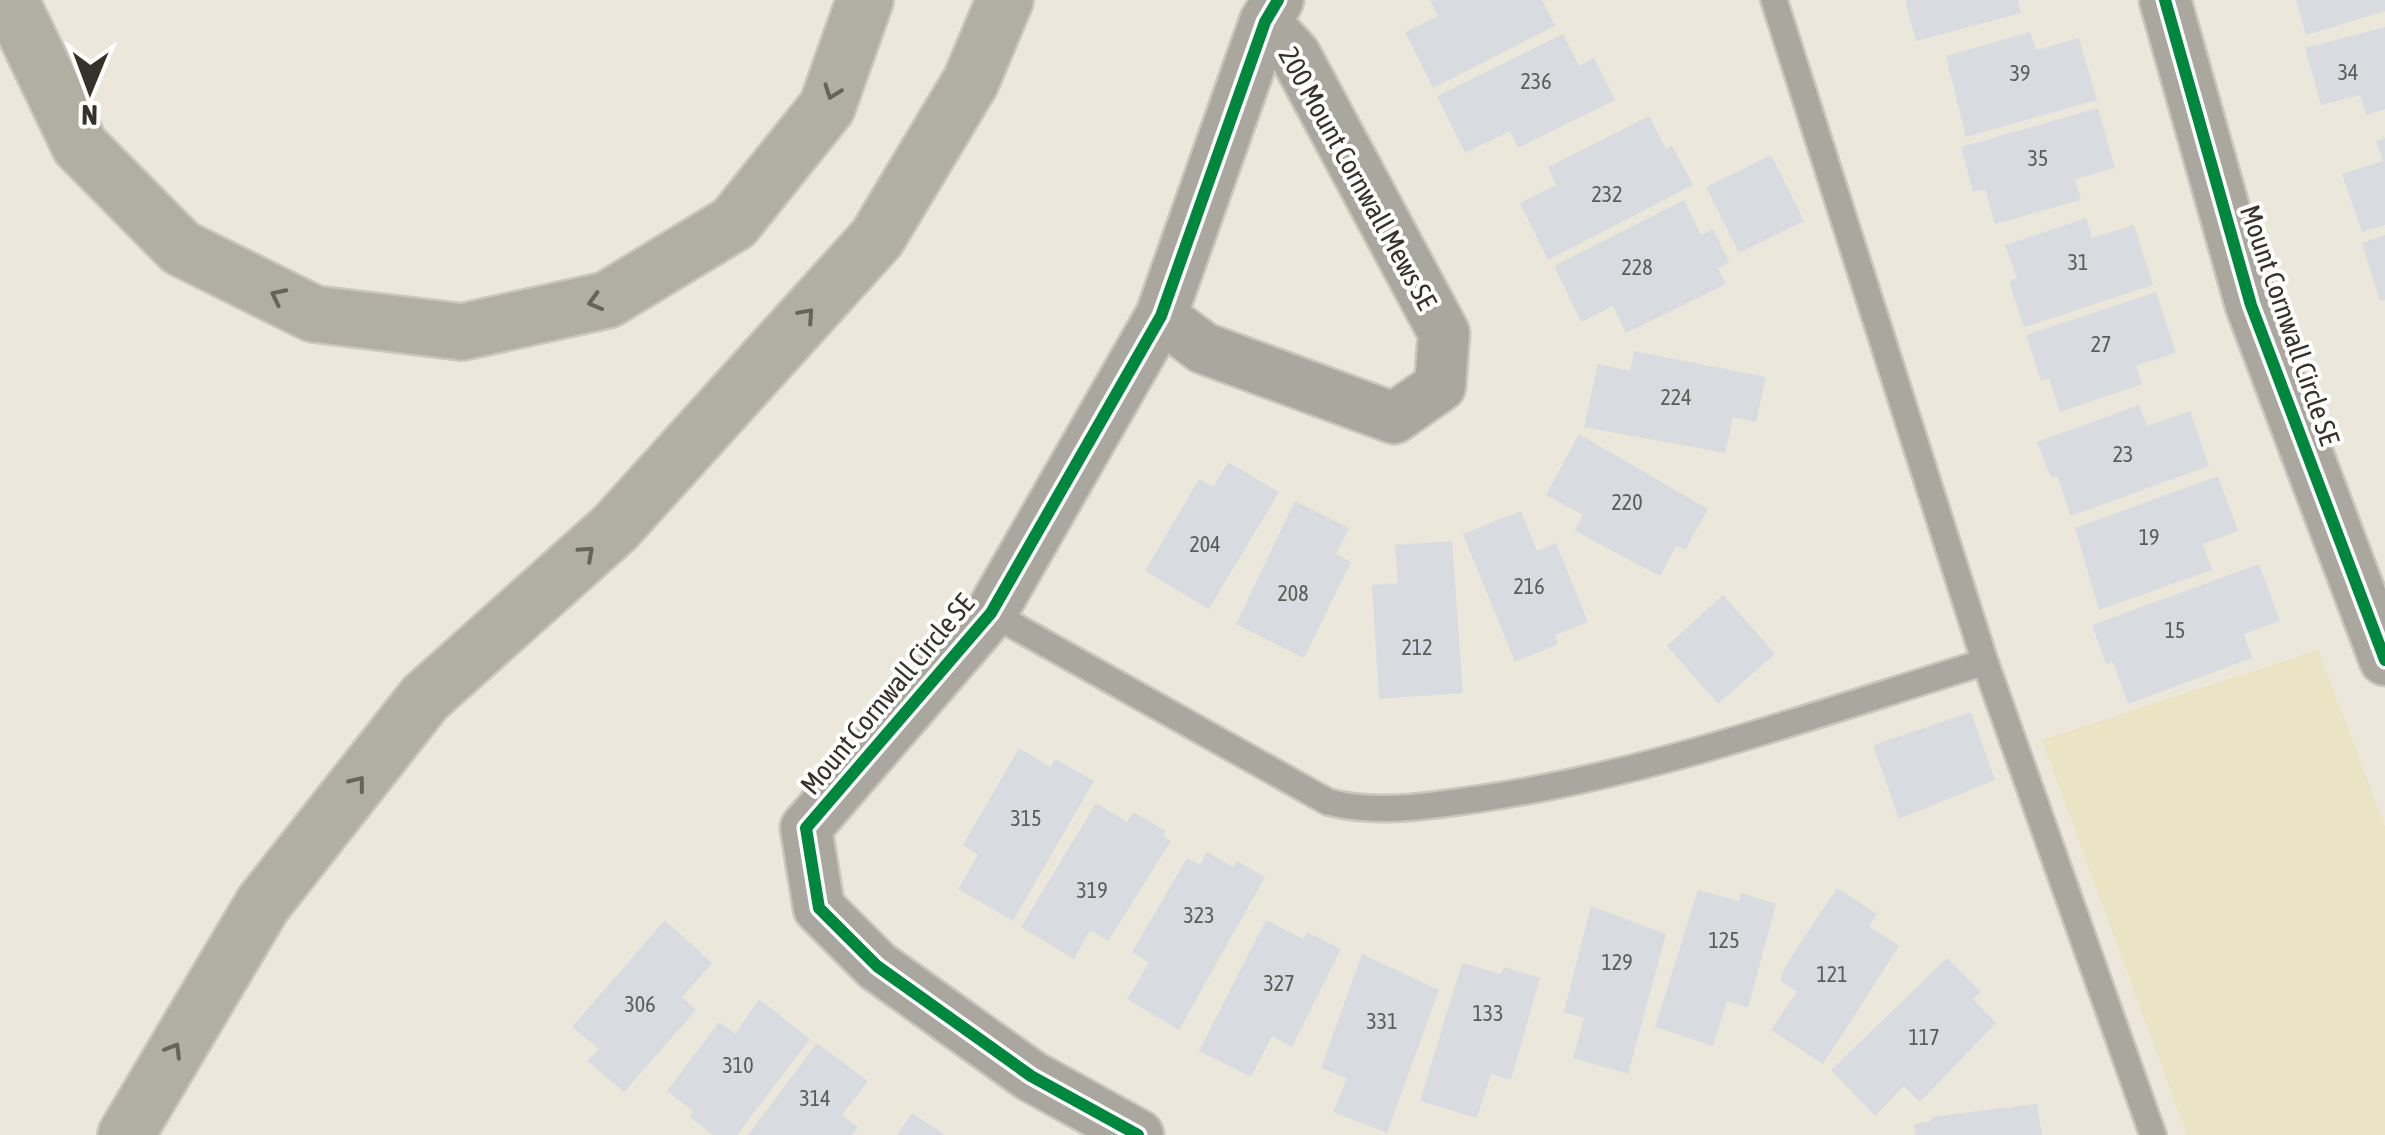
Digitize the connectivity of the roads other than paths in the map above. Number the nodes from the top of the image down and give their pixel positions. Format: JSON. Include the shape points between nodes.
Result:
{"nodes":[{"id":1,"x":10,"y":0,"type":"edge"},
{"id":2,"x":865,"y":0,"type":"edge"},
{"id":3,"x":983,"y":0,"type":"edge"},
{"id":4,"x":1006,"y":0,"type":"edge"},
{"id":5,"x":1774,"y":0,"type":"edge"},
{"id":6,"x":2165,"y":0,"type":"edge"},
{"id":7,"x":1271,"y":11,"type":"edge"},
{"id":8,"x":972,"y":81,"type":"junction"},
{"id":9,"x":1161,"y":316,"type":"junction"},
{"id":10,"x":992,"y":612,"type":"junction"},
{"id":11,"x":2385,"y":660,"type":"edge"},
{"id":12,"x":1985,"y":662,"type":"junction"},
{"id":13,"x":126,"y":1135,"type":"edge"},
{"id":14,"x":1138,"y":1135,"type":"edge"},
{"id":15,"x":2153,"y":1135,"type":"edge"}],
"edges":[{"from":2,"to":1,"type":"highway","one_way":true,"via":[[826,107],[734,222],[606,300],[462,332],[314,314],[180,248],[80,146]]},
{"from":3,"to":8,"type":"highway"},
{"from":4,"to":8,"type":"highway"},
{"from":5,"to":12,"type":"lane"},
{"from":6,"to":11,"type":"street","name":"Mount Cornwall Circle SE","via":[[2251,305]]},
{"from":7,"to":9,"type":"street","name":"Mount Cornwall Circle SE"},
{"from":7,"to":9,"type":"street","name":"200 Mount Cornwall Mews SE","via":[[1444,334],[1440,386],[1394,418],[1203,348]]},
{"from":13,"to":8,"type":"highway","one_way":true,"via":[[263,904],[424,698],[615,528],[877,238]]},
{"from":9,"to":10,"type":"street","name":"Mount Cornwall Circle SE"},
{"from":10,"to":12,"type":"lane","via":[[1328,802],[1357,809],[1398,810],[1562,787]]},
{"from":10,"to":14,"type":"street","name":"Mount Cornwall Circle SE","via":[[806,828],[819,908],[877,966],[1031,1076]]},
{"from":12,"to":15,"type":"lane"}]}
